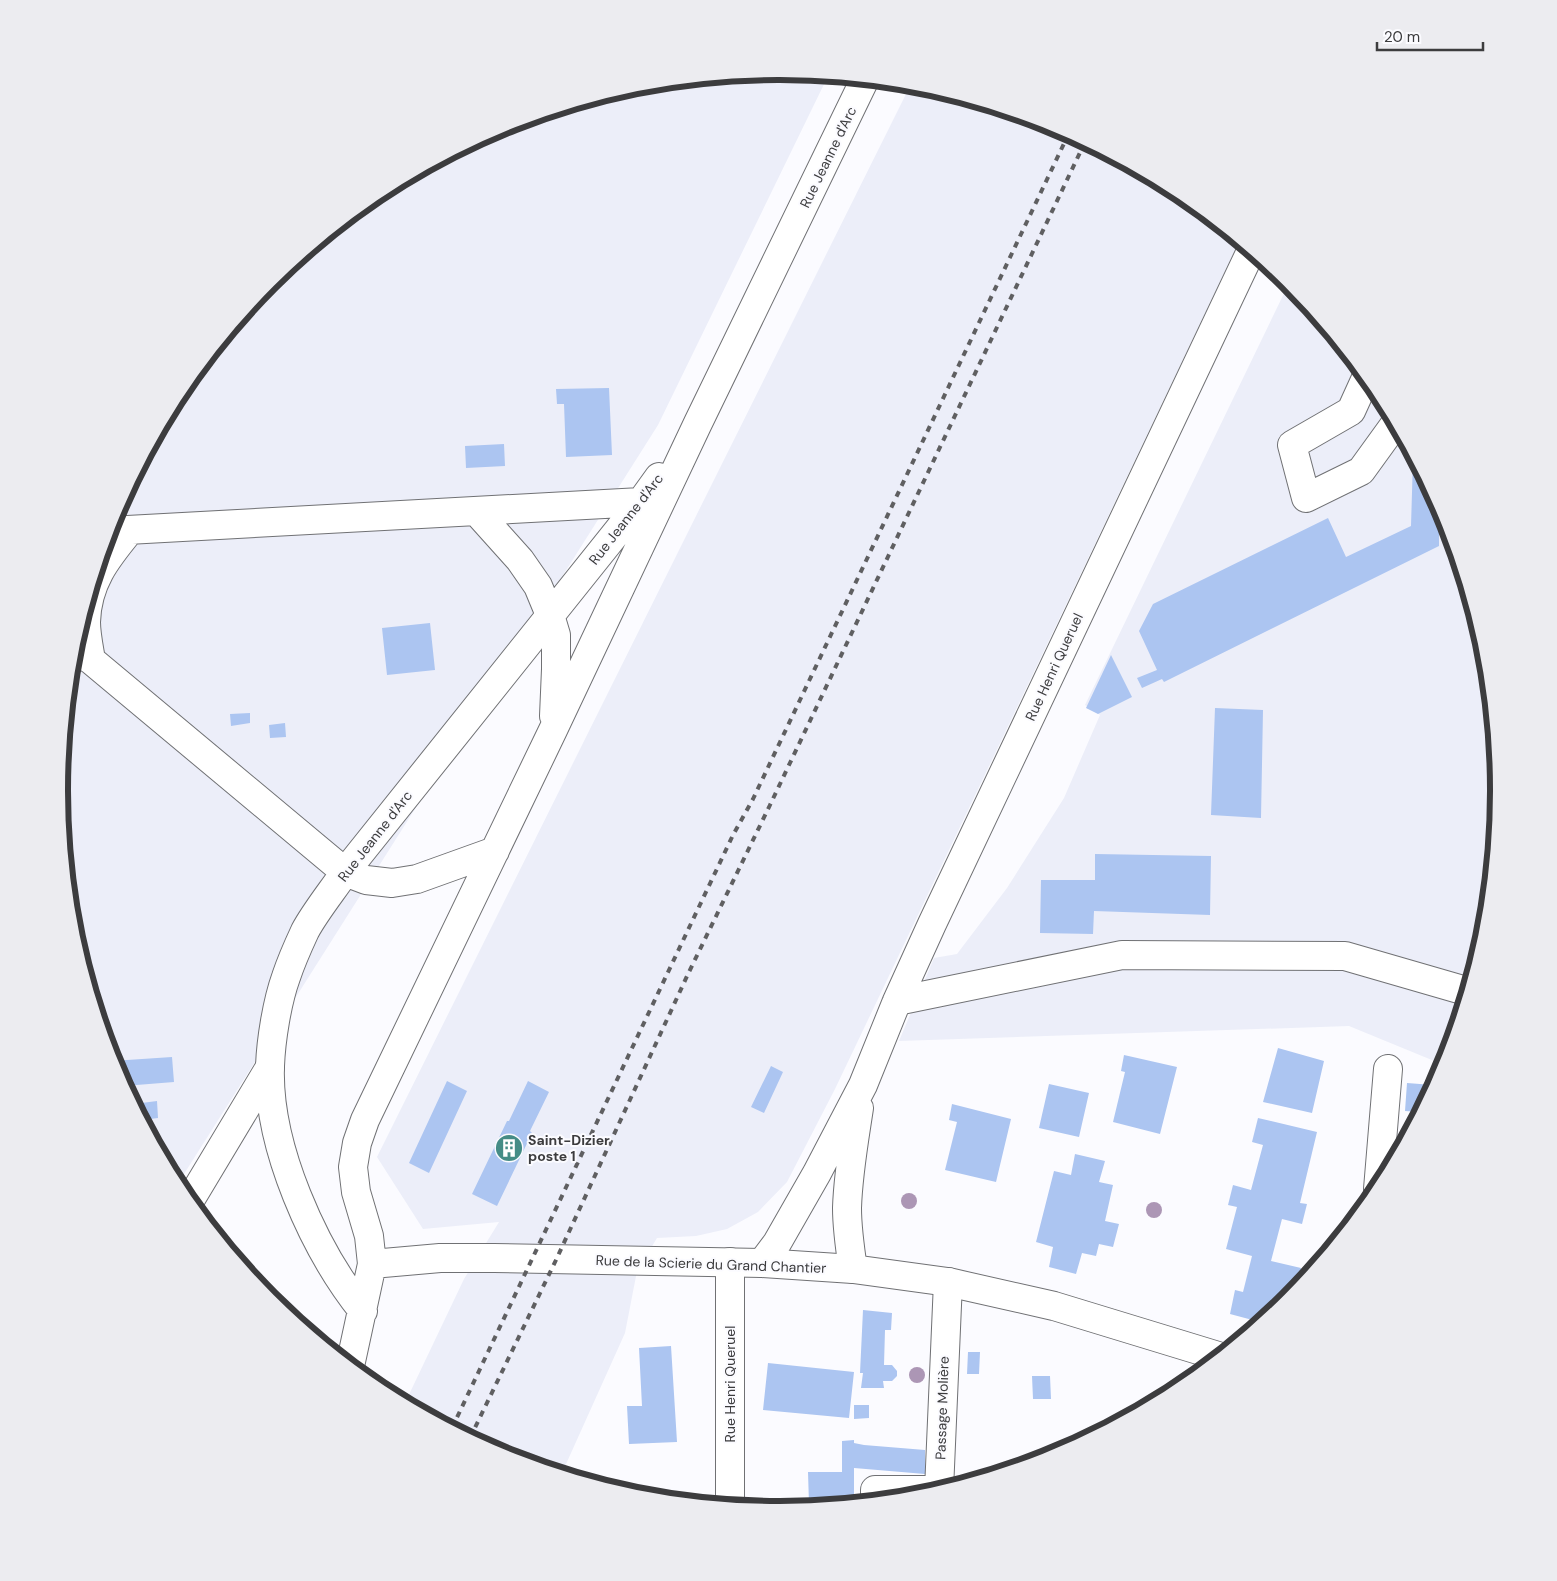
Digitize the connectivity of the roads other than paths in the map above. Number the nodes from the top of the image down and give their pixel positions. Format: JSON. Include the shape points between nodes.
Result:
{"nodes":[{"id":1,"x":861,"y":85,"type":"edge"},
{"id":2,"x":1248,"y":257,"type":"edge"},
{"id":3,"x":1363,"y":385,"type":"edge"},
{"id":4,"x":698,"y":423,"type":"junction"},
{"id":5,"x":1391,"y":430,"type":"edge"},
{"id":6,"x":641,"y":502,"type":"junction"},
{"id":7,"x":476,"y":511,"type":"junction"},
{"id":8,"x":119,"y":531,"type":"edge"},
{"id":9,"x":107,"y":557,"type":"edge"},
{"id":10,"x":550,"y":615,"type":"junction"},
{"id":11,"x":84,"y":641,"type":"edge"},
{"id":12,"x":82,"y":654,"type":"edge"},
{"id":13,"x":553,"y":730,"type":"junction"},
{"id":14,"x":495,"y":851,"type":"junction"},
{"id":15,"x":345,"y":872,"type":"junction"},
{"id":16,"x":1461,"y":989,"type":"edge"},
{"id":17,"x":897,"y":1001,"type":"junction"},
{"id":18,"x":270,"y":1067,"type":"junction"},
{"id":19,"x":1388,"y":1069,"type":"dead end"},
{"id":20,"x":864,"y":1084,"type":"junction"},
{"id":21,"x":1380,"y":1170,"type":"edge"},
{"id":22,"x":194,"y":1195,"type":"edge"},
{"id":23,"x":730,"y":1262,"type":"junction"},
{"id":24,"x":762,"y":1263,"type":"junction"},
{"id":25,"x":372,"y":1264,"type":"junction"},
{"id":26,"x":853,"y":1269,"type":"junction"},
{"id":27,"x":948,"y":1282,"type":"junction"},
{"id":28,"x":363,"y":1311,"type":"junction"},
{"id":29,"x":1211,"y":1355,"type":"edge"},
{"id":30,"x":352,"y":1359,"type":"edge"},
{"id":31,"x":939,"y":1483,"type":"edge"},
{"id":32,"x":904,"y":1490,"type":"edge"},
{"id":33,"x":875,"y":1494,"type":"edge"},
{"id":34,"x":730,"y":1500,"type":"edge"}],
"edges":[{"from":1,"to":4,"type":"main road","name":"Rue Jeanne d'Arc"},
{"from":2,"to":17,"type":"main road","name":"Rue Henri Queruel"},
{"from":3,"to":5,"type":"main road","via":[[1352,411],[1292,445],[1306,498],[1361,471]]},
{"from":4,"to":6,"type":"main road","name":"Rue Jeanne d'Arc"},
{"from":4,"to":13,"type":"main road","name":"Rue Jeanne d'Arc"},
{"from":6,"to":7,"type":"main road"},
{"from":6,"to":10,"type":"main road","name":"Rue Jeanne d'Arc"},
{"from":7,"to":8,"type":"main road"},
{"from":7,"to":10,"type":"main road","via":[[520,560],[538,586]]},
{"from":8,"to":9,"type":"main road"},
{"from":10,"to":13,"type":"main road","via":[[556,635]]},
{"from":10,"to":15,"type":"main road","name":"Rue Jeanne d'Arc"},
{"from":11,"to":12,"type":"main road"},
{"from":12,"to":15,"type":"main road"},
{"from":13,"to":14,"type":"main road","name":"Rue Jeanne d'Arc"},
{"from":14,"to":15,"type":"main road","via":[[417,878],[392,883],[366,880]]},
{"from":14,"to":25,"type":"main road","name":"Rue Jeanne d'Arc","via":[[364,1120],[357,1143],[353,1167],[356,1192],[369,1236]]},
{"from":15,"to":18,"type":"main road","name":"Rue Jeanne d'Arc","via":[[305,930],[285,978]]},
{"from":16,"to":17,"type":"main road","via":[[1345,956],[1122,954]]},
{"from":17,"to":20,"type":"main road","name":"Rue Henri Queruel"},
{"from":18,"to":22,"type":"main road"},
{"from":18,"to":28,"type":"main road","name":"Rue Jeanne d'Arc","via":[[281,1146],[305,1216],[345,1289]]},
{"from":19,"to":21,"type":"main road"},
{"from":20,"to":24,"type":"main road","name":"Rue Henri Queruel","via":[[777,1243]]},
{"from":20,"to":26,"type":"main road","name":"Rue Henri Queruel","via":[[847,1207]]},
{"from":23,"to":24,"type":"main road","name":"Rue de la Scierie du Grand Chantier"},
{"from":23,"to":25,"type":"main road","name":"Rue de la Scierie du Grand Chantier","via":[[440,1258]]},
{"from":23,"to":34,"type":"main road","name":"Rue Henri Queruel"},
{"from":24,"to":26,"type":"main road","name":"Rue de la Scierie du Grand Chantier"},
{"from":25,"to":28,"type":"main road","name":"Rue Jeanne d'Arc"},
{"from":26,"to":27,"type":"main road","name":"Rue de la Scierie du Grand Chantier"},
{"from":27,"to":29,"type":"main road","name":"Rue de la Scierie du Grand Chantier","via":[[1054,1306]]},
{"from":27,"to":31,"type":"main road","name":"Passage Molière"},
{"from":28,"to":30,"type":"main road","name":"Rue Jeanne d'Arc"},
{"from":32,"to":33,"type":"main road","name":"Passage Molière","via":[[875,1490]]}]}
